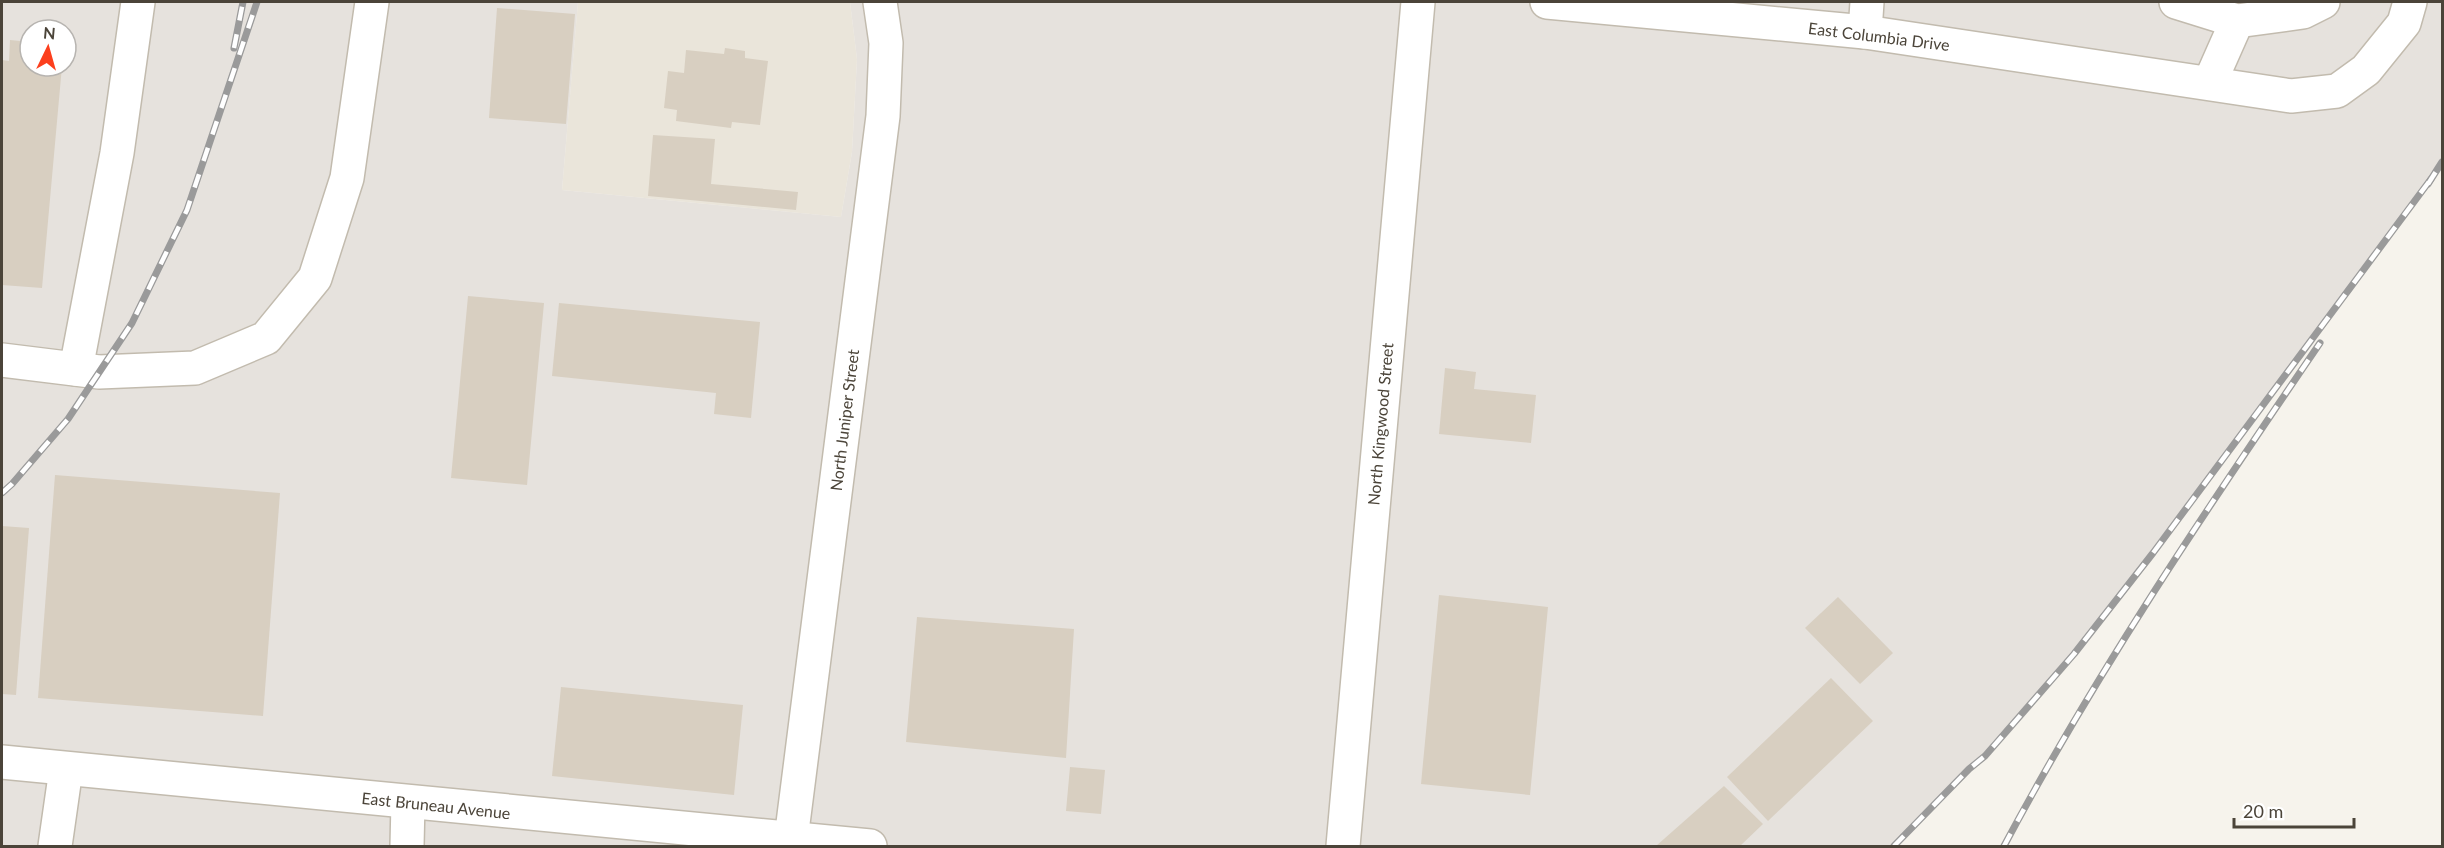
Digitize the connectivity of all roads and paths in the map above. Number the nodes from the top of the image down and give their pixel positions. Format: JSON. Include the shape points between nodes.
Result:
{"nodes":[{"id":1,"x":138,"y":2,"type":"edge"},
{"id":2,"x":372,"y":2,"type":"edge"},
{"id":3,"x":880,"y":2,"type":"edge"},
{"id":4,"x":1418,"y":2,"type":"edge"},
{"id":5,"x":1547,"y":2,"type":"edge"},
{"id":6,"x":2176,"y":2,"type":"edge"},
{"id":7,"x":2323,"y":2,"type":"edge"},
{"id":8,"x":2410,"y":2,"type":"edge"},
{"id":9,"x":1866,"y":17,"type":"edge"},
{"id":10,"x":2237,"y":21,"type":"junction"},
{"id":11,"x":2210,"y":82,"type":"junction"},
{"id":12,"x":2,"y":360,"type":"edge"},
{"id":13,"x":76,"y":369,"type":"junction"},
{"id":14,"x":2,"y":762,"type":"edge"},
{"id":15,"x":66,"y":769,"type":"junction"},
{"id":16,"x":408,"y":802,"type":"junction"},
{"id":17,"x":790,"y":839,"type":"junction"},
{"id":18,"x":55,"y":846,"type":"edge"},
{"id":19,"x":407,"y":846,"type":"edge"},
{"id":20,"x":870,"y":846,"type":"edge"},
{"id":21,"x":1343,"y":846,"type":"edge"}],
"edges":[{"from":1,"to":13,"type":"street","via":[[117,153]]},
{"from":2,"to":13,"type":"street","via":[[347,178],[315,278],[266,338],[195,368],[99,372]]},
{"from":3,"to":17,"type":"street","name":"North Juniper Street","via":[[886,43],[883,116]]},
{"from":4,"to":21,"type":"street","name":"North Kingwood Street"},
{"from":5,"to":9,"type":"street","name":"East Columbia Drive"},
{"from":6,"to":10,"type":"street"},
{"from":7,"to":10,"type":"street","via":[[2303,12]]},
{"from":8,"to":11,"type":"street","name":"East Columbia Drive","via":[[2404,23],[2366,70],[2337,92],[2291,96]]},
{"from":9,"to":11,"type":"street","name":"East Columbia Drive"},
{"from":10,"to":11,"type":"street"},
{"from":12,"to":13,"type":"street"},
{"from":14,"to":15,"type":"street","name":"East Bruneau Avenue"},
{"from":15,"to":16,"type":"street","name":"East Bruneau Avenue"},
{"from":15,"to":18,"type":"street"},
{"from":16,"to":17,"type":"street","name":"East Bruneau Avenue"},
{"from":16,"to":19,"type":"street"},
{"from":17,"to":20,"type":"street","name":"East Bruneau Avenue"}]}
